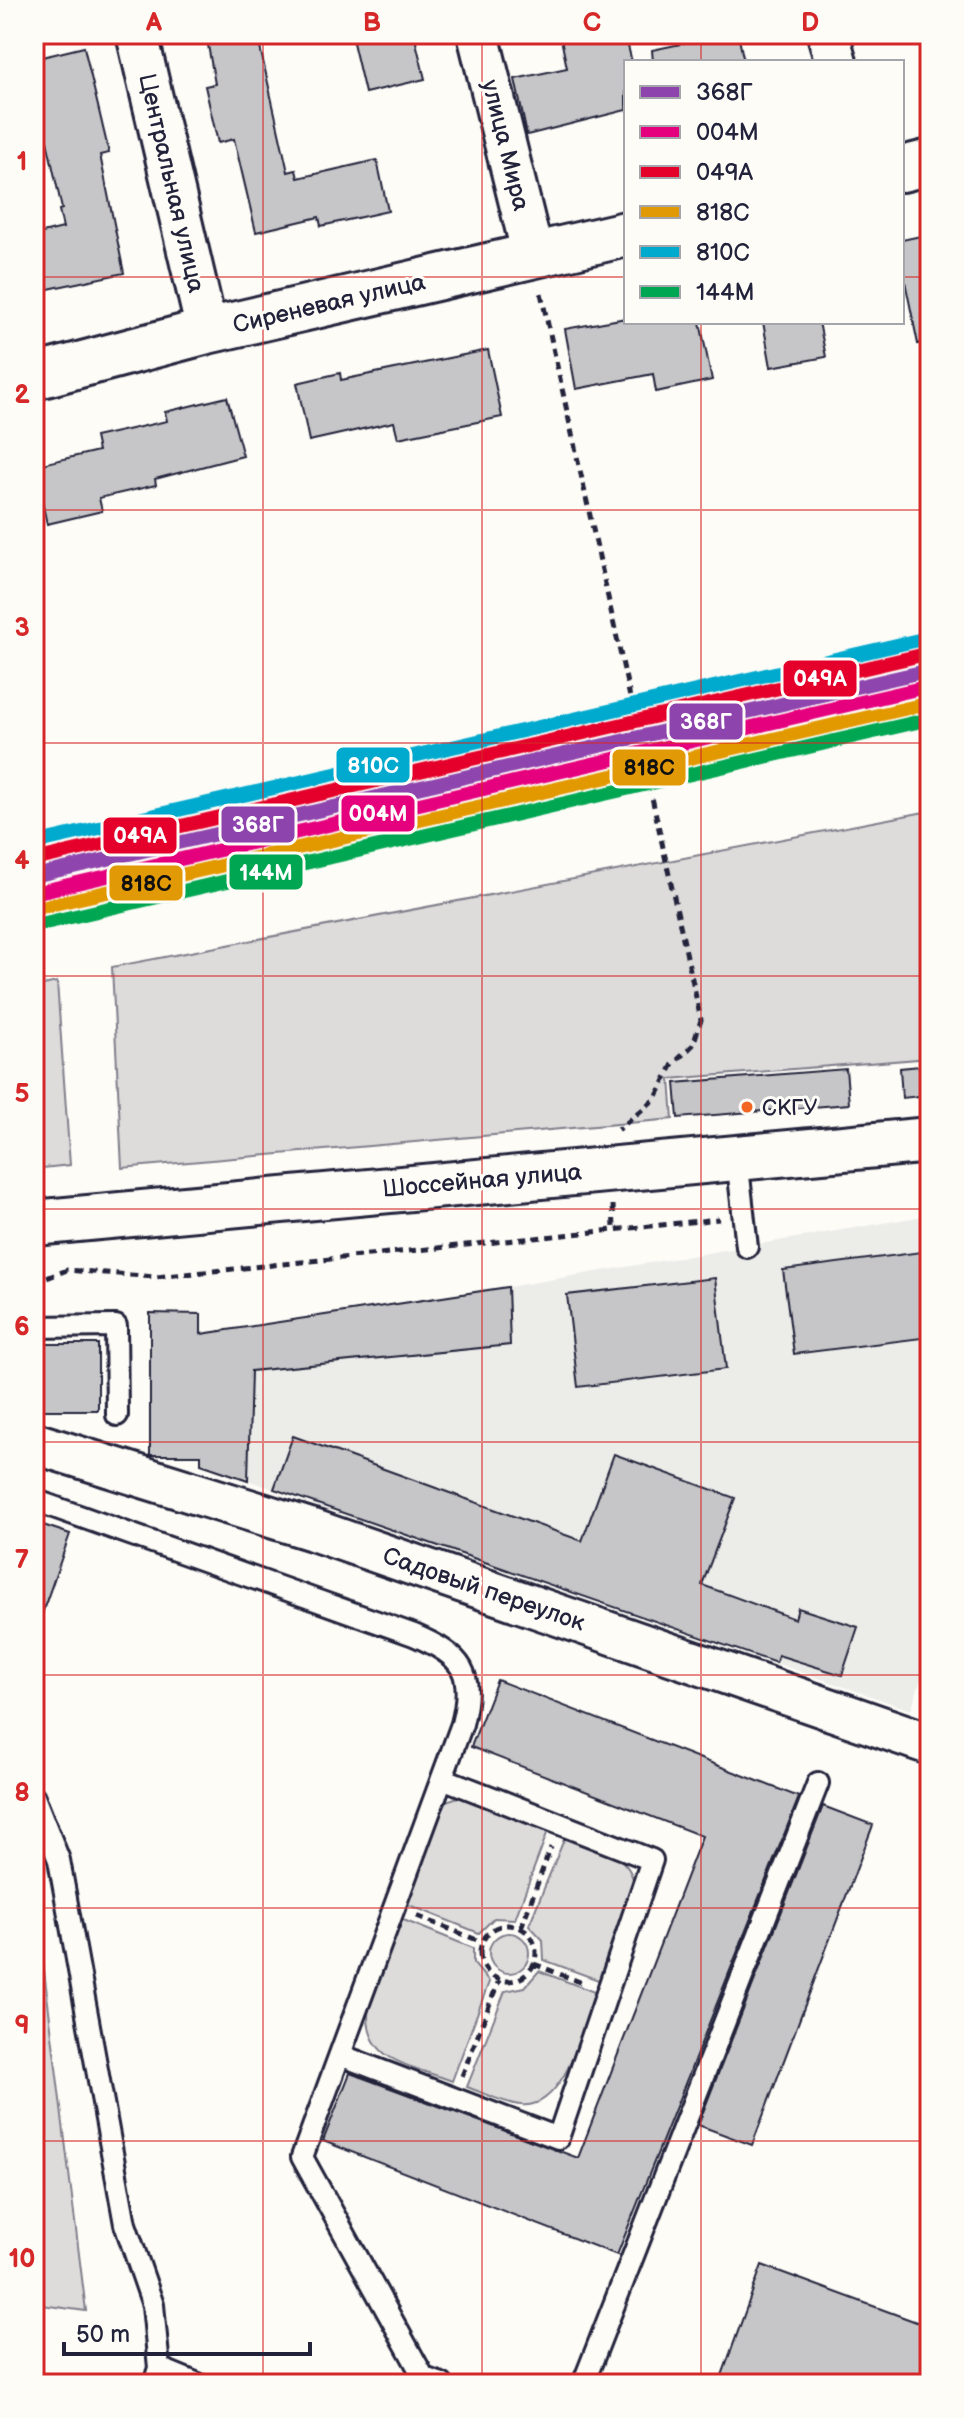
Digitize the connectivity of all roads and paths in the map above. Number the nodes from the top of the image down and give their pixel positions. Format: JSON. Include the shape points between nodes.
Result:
{"nodes":[{"id":1,"x":137,"y":34,"type":"edge"},
{"id":2,"x":478,"y":34,"type":"edge"},
{"id":3,"x":828,"y":34,"type":"edge"},
{"id":4,"x":835,"y":60,"type":"edge"},
{"id":5,"x":930,"y":162,"type":"edge"},
{"id":6,"x":904,"y":168,"type":"edge"},
{"id":7,"x":624,"y":234,"type":"edge"},
{"id":8,"x":533,"y":256,"type":"junction"},
{"id":9,"x":207,"y":331,"type":"junction"},
{"id":10,"x":34,"y":377,"type":"edge"},
{"id":11,"x":930,"y":724,"type":"edge"},
{"id":12,"x":650,"y":788,"type":"junction"},
{"id":13,"x":34,"y":927,"type":"edge"},
{"id":14,"x":608,"y":1139,"type":"dead end"},
{"id":15,"x":930,"y":1140,"type":"edge"},
{"id":16,"x":737,"y":1158,"type":"junction"},
{"id":17,"x":744,"y":1217,"type":"junction"},
{"id":18,"x":34,"y":1223,"type":"edge"},
{"id":19,"x":747,"y":1247,"type":"dead end"},
{"id":20,"x":34,"y":1283,"type":"edge"},
{"id":21,"x":34,"y":1327,"type":"edge"},
{"id":22,"x":117,"y":1415,"type":"dead end"},
{"id":23,"x":34,"y":1443,"type":"edge"},
{"id":24,"x":34,"y":1500,"type":"edge"},
{"id":25,"x":930,"y":1744,"type":"edge"},
{"id":26,"x":442,"y":1778,"type":"junction"},
{"id":27,"x":818,"y":1783,"type":"dead end"},
{"id":28,"x":34,"y":1797,"type":"edge"},
{"id":29,"x":560,"y":1824,"type":"junction"},
{"id":30,"x":394,"y":1907,"type":"junction"},
{"id":31,"x":521,"y":1928,"type":"junction"},
{"id":32,"x":483,"y":1942,"type":"junction"},
{"id":33,"x":534,"y":1964,"type":"junction"},
{"id":34,"x":499,"y":1980,"type":"junction"},
{"id":35,"x":608,"y":1992,"type":"junction"},
{"id":36,"x":340,"y":2055,"type":"junction"},
{"id":37,"x":454,"y":2098,"type":"junction"},
{"id":38,"x":157,"y":2376,"type":"edge"},
{"id":39,"x":198,"y":2384,"type":"edge"},
{"id":40,"x":442,"y":2384,"type":"edge"},
{"id":41,"x":583,"y":2384,"type":"edge"}],
"edges":[{"from":1,"to":9,"type":"street","name":"Центральная улица"},
{"from":2,"to":8,"type":"street","name":"улица Мира"},
{"from":3,"to":4,"type":"street"},
{"from":5,"to":6,"type":"main road"},
{"from":7,"to":8,"type":"main road","name":"Сиреневая улица"},
{"from":8,"to":9,"type":"main road","name":"Сиреневая улица"},
{"from":8,"to":12,"type":"path"},
{"from":9,"to":10,"type":"main road","name":"Сиреневая улица"},
{"from":11,"to":12,"type":"path"},
{"from":12,"to":13,"type":"path"},
{"from":12,"to":14,"type":"path","via":[[701,1020],[693,1045],[673,1064],[656,1098]]},
{"from":15,"to":16,"type":"main road","name":"Шоссейная улица"},
{"from":16,"to":17,"type":"lane"},
{"from":16,"to":18,"type":"main road","name":"Шоссейная улица"},
{"from":17,"to":19,"type":"lane"},
{"from":17,"to":20,"type":"path","via":[[156,1277],[67,1270]]},
{"from":21,"to":22,"type":"lane","via":[[116,1326]]},
{"from":23,"to":25,"type":"street","name":"Садовый переулок","via":[[313,1530]]},
{"from":24,"to":26,"type":"lane","via":[[440,1646],[463,1669],[469,1695]]},
{"from":26,"to":29,"type":"lane"},
{"from":26,"to":30,"type":"lane"},
{"from":27,"to":41,"type":"lane"},
{"from":28,"to":38,"type":"lane","via":[[59,1860],[125,2224],[153,2305]]},
{"from":29,"to":31,"type":"path"},
{"from":29,"to":35,"type":"lane","via":[[652,1860]]},
{"from":30,"to":32,"type":"path"},
{"from":30,"to":36,"type":"lane"},
{"from":31,"to":32,"type":"path","via":[[499,1926]]},
{"from":31,"to":33,"type":"path","via":[[533,1940]]},
{"from":32,"to":34,"type":"path","via":[[480,1958]]},
{"from":33,"to":34,"type":"path","via":[[518,1980]]},
{"from":33,"to":35,"type":"path"},
{"from":34,"to":37,"type":"path"},
{"from":35,"to":37,"type":"lane","via":[[558,2138]]},
{"from":36,"to":37,"type":"lane"},
{"from":36,"to":40,"type":"lane","via":[[302,2157],[424,2378]]},
{"from":38,"to":39,"type":"lane"}]}
